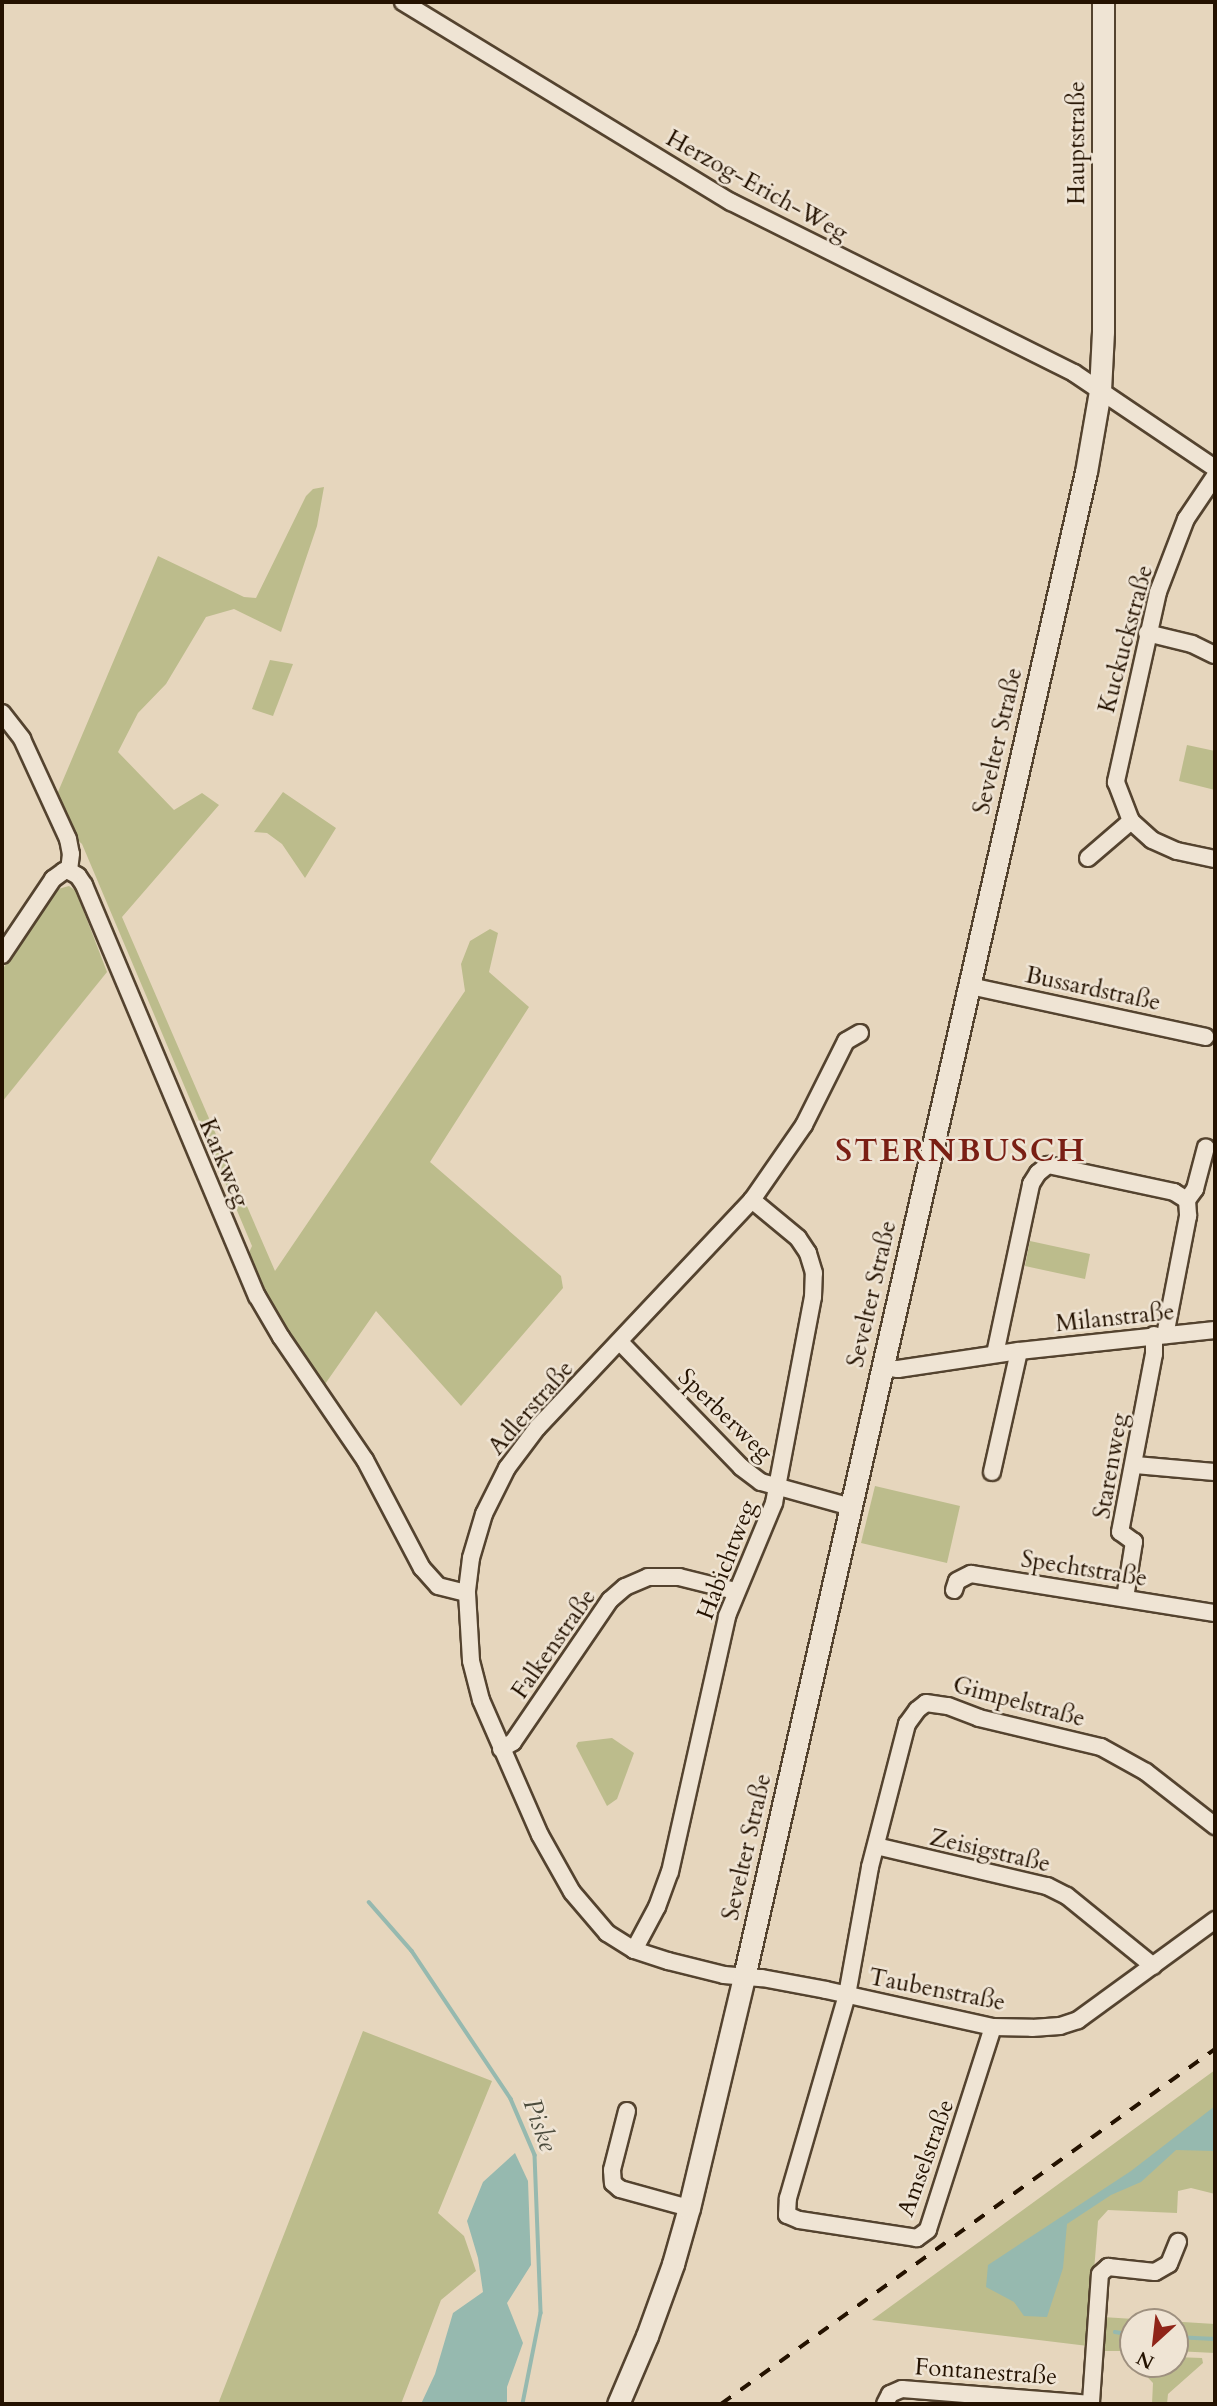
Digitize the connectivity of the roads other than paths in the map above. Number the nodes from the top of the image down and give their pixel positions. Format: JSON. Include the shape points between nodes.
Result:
{"nodes":[{"id":1,"x":403,"y":2,"type":"edge"},
{"id":2,"x":1102,"y":2,"type":"edge"},
{"id":3,"x":1100,"y":391,"type":"junction"},
{"id":4,"x":1215,"y":468,"type":"edge"},
{"id":5,"x":1215,"y":476,"type":"edge"},
{"id":6,"x":1147,"y":633,"type":"junction"},
{"id":7,"x":1215,"y":655,"type":"edge"},
{"id":8,"x":2,"y":713,"type":"edge"},
{"id":9,"x":1131,"y":821,"type":"junction"},
{"id":10,"x":1088,"y":858,"type":"dead end"},
{"id":11,"x":1215,"y":859,"type":"edge"},
{"id":12,"x":69,"y":871,"type":"junction"},
{"id":13,"x":2,"y":955,"type":"edge"},
{"id":14,"x":970,"y":986,"type":"junction"},
{"id":15,"x":860,"y":1033,"type":"dead end"},
{"id":16,"x":1206,"y":1037,"type":"dead end"},
{"id":17,"x":1206,"y":1147,"type":"dead end"},
{"id":18,"x":752,"y":1200,"type":"junction"},
{"id":19,"x":1187,"y":1200,"type":"junction"},
{"id":20,"x":1215,"y":1331,"type":"edge"},
{"id":21,"x":1160,"y":1335,"type":"junction"},
{"id":22,"x":621,"y":1343,"type":"junction"},
{"id":23,"x":1019,"y":1351,"type":"junction"},
{"id":24,"x":995,"y":1354,"type":"junction"},
{"id":25,"x":883,"y":1367,"type":"junction"},
{"id":26,"x":1135,"y":1465,"type":"junction"},
{"id":27,"x":992,"y":1472,"type":"dead end"},
{"id":28,"x":1215,"y":1472,"type":"edge"},
{"id":29,"x":777,"y":1489,"type":"junction"},
{"id":30,"x":851,"y":1507,"type":"junction"},
{"id":31,"x":954,"y":1590,"type":"dead end"},
{"id":32,"x":735,"y":1591,"type":"junction"},
{"id":33,"x":467,"y":1593,"type":"junction"},
{"id":34,"x":1125,"y":1598,"type":"junction"},
{"id":35,"x":1215,"y":1613,"type":"edge"},
{"id":36,"x":501,"y":1749,"type":"junction"},
{"id":37,"x":1215,"y":1826,"type":"edge"},
{"id":38,"x":876,"y":1846,"type":"junction"},
{"id":39,"x":1215,"y":1920,"type":"edge"},
{"id":40,"x":634,"y":1950,"type":"junction"},
{"id":41,"x":1153,"y":1966,"type":"junction"},
{"id":42,"x":744,"y":1977,"type":"junction"},
{"id":43,"x":847,"y":1995,"type":"junction"},
{"id":44,"x":993,"y":2027,"type":"junction"},
{"id":45,"x":627,"y":2111,"type":"dead end"},
{"id":46,"x":689,"y":2208,"type":"junction"},
{"id":47,"x":1178,"y":2242,"type":"dead end"},
{"id":48,"x":1091,"y":2403,"type":"edge"},
{"id":49,"x":618,"y":2404,"type":"edge"},
{"id":50,"x":884,"y":2404,"type":"edge"}],
"edges":[{"from":1,"to":3,"type":"street","name":"Herzog-Erich-Weg","via":[[731,202],[961,315]]},
{"from":2,"to":3,"type":"street","name":"Hauptstraße"},
{"from":3,"to":4,"type":"street","name":"Herzog-Erich-Weg"},
{"from":3,"to":14,"type":"street","name":"Sevelter Straße","via":[[1086,472]]},
{"from":5,"to":6,"type":"street","name":"Kuckuckstraße","via":[[1186,519]]},
{"from":6,"to":7,"type":"street","via":[[1192,643]]},
{"from":6,"to":9,"type":"street","name":"Kuckuckstraße","via":[[1116,782]]},
{"from":8,"to":12,"type":"street","via":[[22,739],[68,839]]},
{"from":9,"to":10,"type":"street"},
{"from":9,"to":11,"type":"street","via":[[1152,840]]},
{"from":12,"to":13,"type":"street","via":[[53,880]]},
{"from":12,"to":33,"type":"street","name":"Karkweg","via":[[84,885],[257,1296],[365,1460],[422,1568],[438,1586]]},
{"from":14,"to":16,"type":"street","name":"Bussardstraße"},
{"from":14,"to":25,"type":"street","name":"Sevelter Straße"},
{"from":15,"to":18,"type":"street","name":"Adlerstraße","via":[[846,1041],[804,1125]]},
{"from":17,"to":19,"type":"street","name":"Starenweg","via":[[1195,1189]]},
{"from":18,"to":22,"type":"street","name":"Adlerstraße"},
{"from":18,"to":29,"type":"street","name":"Habichtweg","via":[[797,1238],[814,1273]]},
{"from":19,"to":21,"type":"street","name":"Starenweg","via":[[1188,1216]]},
{"from":19,"to":24,"type":"street","via":[[1174,1192],[1048,1165],[1038,1173],[1031,1184]]},
{"from":20,"to":21,"type":"street","name":"Milanstraße"},
{"from":21,"to":23,"type":"street","name":"Milanstraße"},
{"from":21,"to":26,"type":"street","name":"Starenweg"},
{"from":22,"to":29,"type":"street","name":"Sperberweg","via":[[741,1467]]},
{"from":22,"to":33,"type":"street","name":"Adlerstraße","via":[[537,1428],[507,1468],[484,1514]]},
{"from":23,"to":24,"type":"street","name":"Milanstraße"},
{"from":23,"to":27,"type":"street"},
{"from":24,"to":25,"type":"street","name":"Milanstraße","via":[[898,1369]]},
{"from":25,"to":30,"type":"street","name":"Sevelter Straße"},
{"from":26,"to":28,"type":"street"},
{"from":26,"to":34,"type":"street","name":"Starenweg","via":[[1120,1532],[1134,1542]]},
{"from":29,"to":30,"type":"street","name":"Sperberweg"},
{"from":29,"to":32,"type":"street","name":"Habichtweg"},
{"from":30,"to":42,"type":"street","name":"Sevelter Straße"},
{"from":31,"to":34,"type":"street","name":"Spechtstraße","via":[[957,1581],[971,1574]]},
{"from":32,"to":36,"type":"street","name":"Falkenstraße","via":[[679,1577],[648,1577],[625,1587],[610,1600],[513,1742]]},
{"from":32,"to":40,"type":"street","name":"Habichtweg","via":[[670,1872]]},
{"from":33,"to":36,"type":"street","name":"Adlerstraße","via":[[471,1661]]},
{"from":34,"to":35,"type":"street","name":"Spechtstraße"},
{"from":36,"to":40,"type":"street","name":"Adlerstraße","via":[[572,1892],[607,1933]]},
{"from":37,"to":38,"type":"street","name":"Gimpelstraße","via":[[1146,1772],[1101,1747],[926,1703],[907,1724]]},
{"from":38,"to":41,"type":"street","name":"Zeisigstraße","via":[[1047,1886],[1067,1896]]},
{"from":38,"to":43,"type":"street","name":"Gimpelstraße"},
{"from":39,"to":41,"type":"street","name":"Taubenstraße"},
{"from":40,"to":42,"type":"street","name":"Adlerstraße"},
{"from":41,"to":44,"type":"street","name":"Taubenstraße","via":[[1078,2020],[1051,2026]]},
{"from":42,"to":43,"type":"street","name":"Taubenstraße"},
{"from":42,"to":46,"type":"street","name":"Sevelter Straße"},
{"from":43,"to":44,"type":"street","name":"Taubenstraße"},
{"from":43,"to":44,"type":"street","name":"Amselstraße","via":[[788,2198],[788,2215],[799,2220],[917,2238],[928,2230]]},
{"from":45,"to":46,"type":"street","via":[[613,2183],[620,2189]]},
{"from":46,"to":49,"type":"street","name":"Sevelter Straße","via":[[647,2336]]},
{"from":47,"to":48,"type":"street","name":"Fontanestraße","via":[[1169,2264],[1155,2272],[1108,2267],[1100,2274]]},
{"from":48,"to":50,"type":"street","name":"Fontanestraße","via":[[902,2389],[890,2394]]}]}
